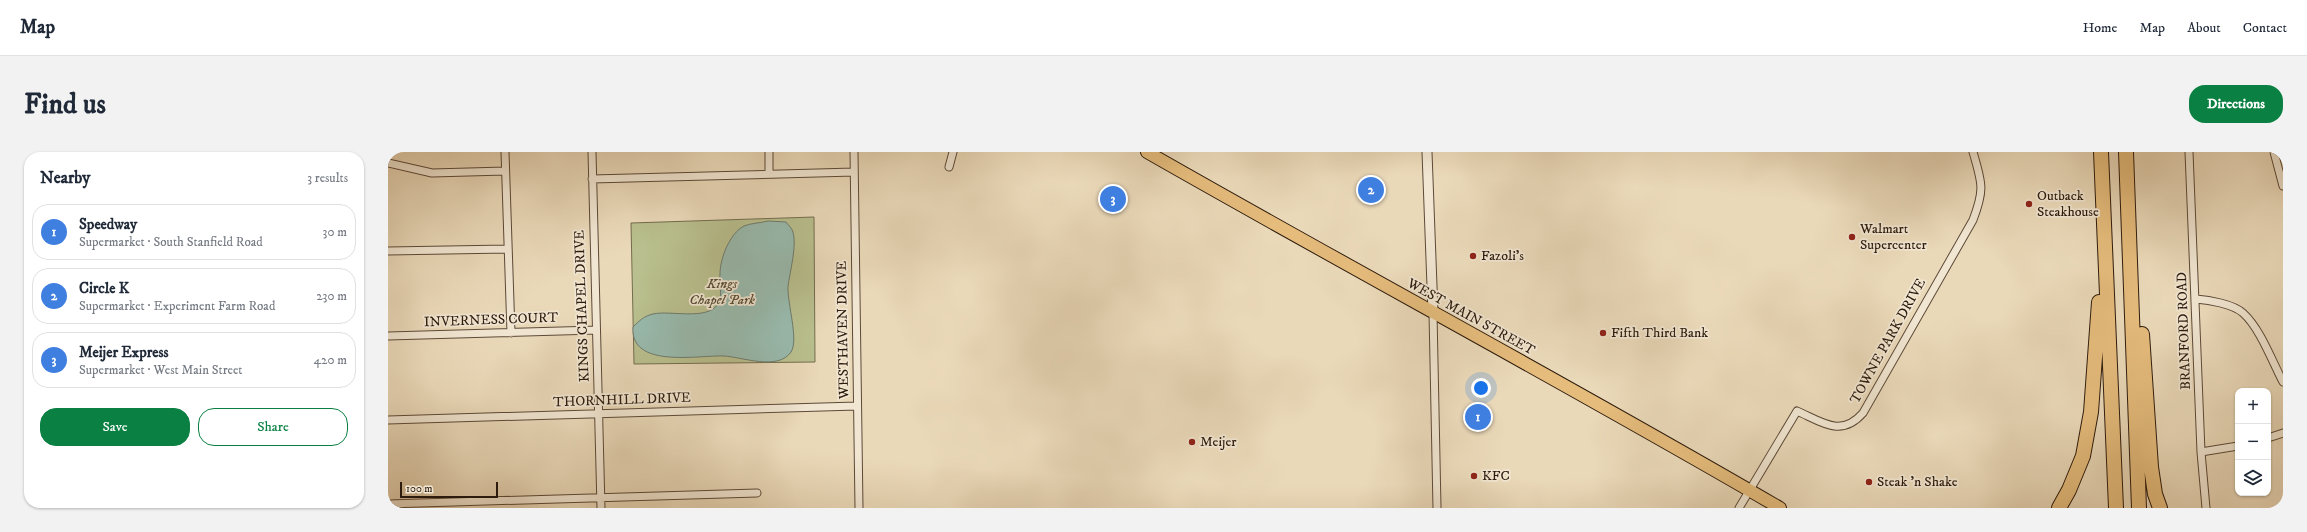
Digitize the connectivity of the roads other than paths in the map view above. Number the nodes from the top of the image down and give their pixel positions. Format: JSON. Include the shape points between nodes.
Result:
{"nodes":[{"id":1,"x":505,"y":152,"type":"edge"},
{"id":2,"x":592,"y":152,"type":"edge"},
{"id":3,"x":769,"y":152,"type":"edge"},
{"id":4,"x":854,"y":152,"type":"edge"},
{"id":5,"x":953,"y":152,"type":"edge"},
{"id":6,"x":1147,"y":152,"type":"edge"},
{"id":7,"x":1427,"y":152,"type":"edge"},
{"id":8,"x":1973,"y":152,"type":"edge"},
{"id":9,"x":2126,"y":152,"type":"edge"},
{"id":10,"x":2189,"y":152,"type":"edge"},
{"id":11,"x":2274,"y":152,"type":"edge"},
{"id":12,"x":2101,"y":156,"type":"edge"},
{"id":13,"x":388,"y":163,"type":"edge"},
{"id":14,"x":949,"y":167,"type":"dead end"},
{"id":15,"x":505,"y":171,"type":"junction"},
{"id":16,"x":854,"y":172,"type":"junction"},
{"id":17,"x":769,"y":174,"type":"junction"},
{"id":18,"x":592,"y":179,"type":"junction"},
{"id":19,"x":2283,"y":186,"type":"edge"},
{"id":20,"x":2129,"y":222,"type":"junction"},
{"id":21,"x":507,"y":249,"type":"junction"},
{"id":22,"x":388,"y":251,"type":"edge"},
{"id":23,"x":2196,"y":299,"type":"junction"},
{"id":24,"x":1433,"y":313,"type":"junction"},
{"id":25,"x":596,"y":330,"type":"junction"},
{"id":26,"x":511,"y":333,"type":"junction"},
{"id":27,"x":388,"y":336,"type":"edge"},
{"id":28,"x":2283,"y":382,"type":"edge"},
{"id":29,"x":857,"y":406,"type":"junction"},
{"id":30,"x":599,"y":414,"type":"junction"},
{"id":31,"x":388,"y":420,"type":"edge"},
{"id":32,"x":2283,"y":433,"type":"edge"},
{"id":33,"x":2271,"y":437,"type":"edge"},
{"id":34,"x":2235,"y":446,"type":"edge"},
{"id":35,"x":2201,"y":452,"type":"junction"},
{"id":36,"x":1750,"y":490,"type":"junction"},
{"id":37,"x":757,"y":493,"type":"dead end"},
{"id":38,"x":601,"y":498,"type":"junction"},
{"id":39,"x":388,"y":504,"type":"edge"},
{"id":40,"x":601,"y":508,"type":"edge"},
{"id":41,"x":860,"y":508,"type":"edge"},
{"id":42,"x":1437,"y":508,"type":"edge"},
{"id":43,"x":1739,"y":508,"type":"edge"},
{"id":44,"x":1780,"y":508,"type":"edge"},
{"id":45,"x":2059,"y":508,"type":"edge"},
{"id":46,"x":2116,"y":508,"type":"edge"},
{"id":47,"x":2139,"y":508,"type":"edge"},
{"id":48,"x":2160,"y":508,"type":"edge"},
{"id":49,"x":2206,"y":508,"type":"edge"}],
"edges":[{"from":1,"to":15,"type":"street"},
{"from":2,"to":18,"type":"street","name":"KINGS CHAPEL DRIVE"},
{"from":3,"to":17,"type":"street"},
{"from":4,"to":16,"type":"street","name":"WESTHAVEN DRIVE"},
{"from":5,"to":14,"type":"street"},
{"from":6,"to":24,"type":"main road","name":"WEST MAIN STREET"},
{"from":7,"to":24,"type":"street"},
{"from":8,"to":36,"type":"street","name":"TOWNE PARK DRIVE","via":[[1982,191],[1976,213],[1863,413],[1856,422],[1833,427],[1797,411]]},
{"from":9,"to":20,"type":"highway"},
{"from":10,"to":23,"type":"street","name":"BRANFORD ROAD"},
{"from":11,"to":19,"type":"street"},
{"from":12,"to":45,"type":"highway","via":[[2099,324],[2091,412],[2083,456]]},
{"from":12,"to":46,"type":"highway"},
{"from":13,"to":15,"type":"street","via":[[432,173]]},
{"from":15,"to":21,"type":"street"},
{"from":16,"to":17,"type":"street"},
{"from":16,"to":29,"type":"street","name":"WESTHAVEN DRIVE"},
{"from":17,"to":18,"type":"street"},
{"from":18,"to":25,"type":"street","name":"KINGS CHAPEL DRIVE"},
{"from":20,"to":47,"type":"highway"},
{"from":20,"to":48,"type":"highway","via":[[2144,353],[2151,467]]},
{"from":21,"to":22,"type":"street"},
{"from":21,"to":26,"type":"street"},
{"from":23,"to":28,"type":"street","via":[[2215,301],[2242,312],[2260,336]]},
{"from":23,"to":35,"type":"street","name":"BRANFORD ROAD"},
{"from":24,"to":36,"type":"main road","name":"WEST MAIN STREET"},
{"from":24,"to":42,"type":"street"},
{"from":25,"to":26,"type":"street","name":"INVERNESS COURT"},
{"from":25,"to":30,"type":"street","name":"KINGS CHAPEL DRIVE"},
{"from":26,"to":27,"type":"street","name":"INVERNESS COURT"},
{"from":29,"to":30,"type":"street","name":"THORNHILL DRIVE"},
{"from":29,"to":41,"type":"street","name":"WESTHAVEN DRIVE"},
{"from":30,"to":31,"type":"street","name":"THORNHILL DRIVE"},
{"from":30,"to":38,"type":"street","name":"KINGS CHAPEL DRIVE"},
{"from":32,"to":33,"type":"street"},
{"from":34,"to":35,"type":"street"},
{"from":35,"to":49,"type":"street","name":"BRANFORD ROAD"},
{"from":36,"to":43,"type":"street"},
{"from":36,"to":44,"type":"main road","name":"WEST MAIN STREET"},
{"from":37,"to":38,"type":"street"},
{"from":38,"to":39,"type":"street"},
{"from":38,"to":40,"type":"street","name":"KINGS CHAPEL DRIVE"}]}
